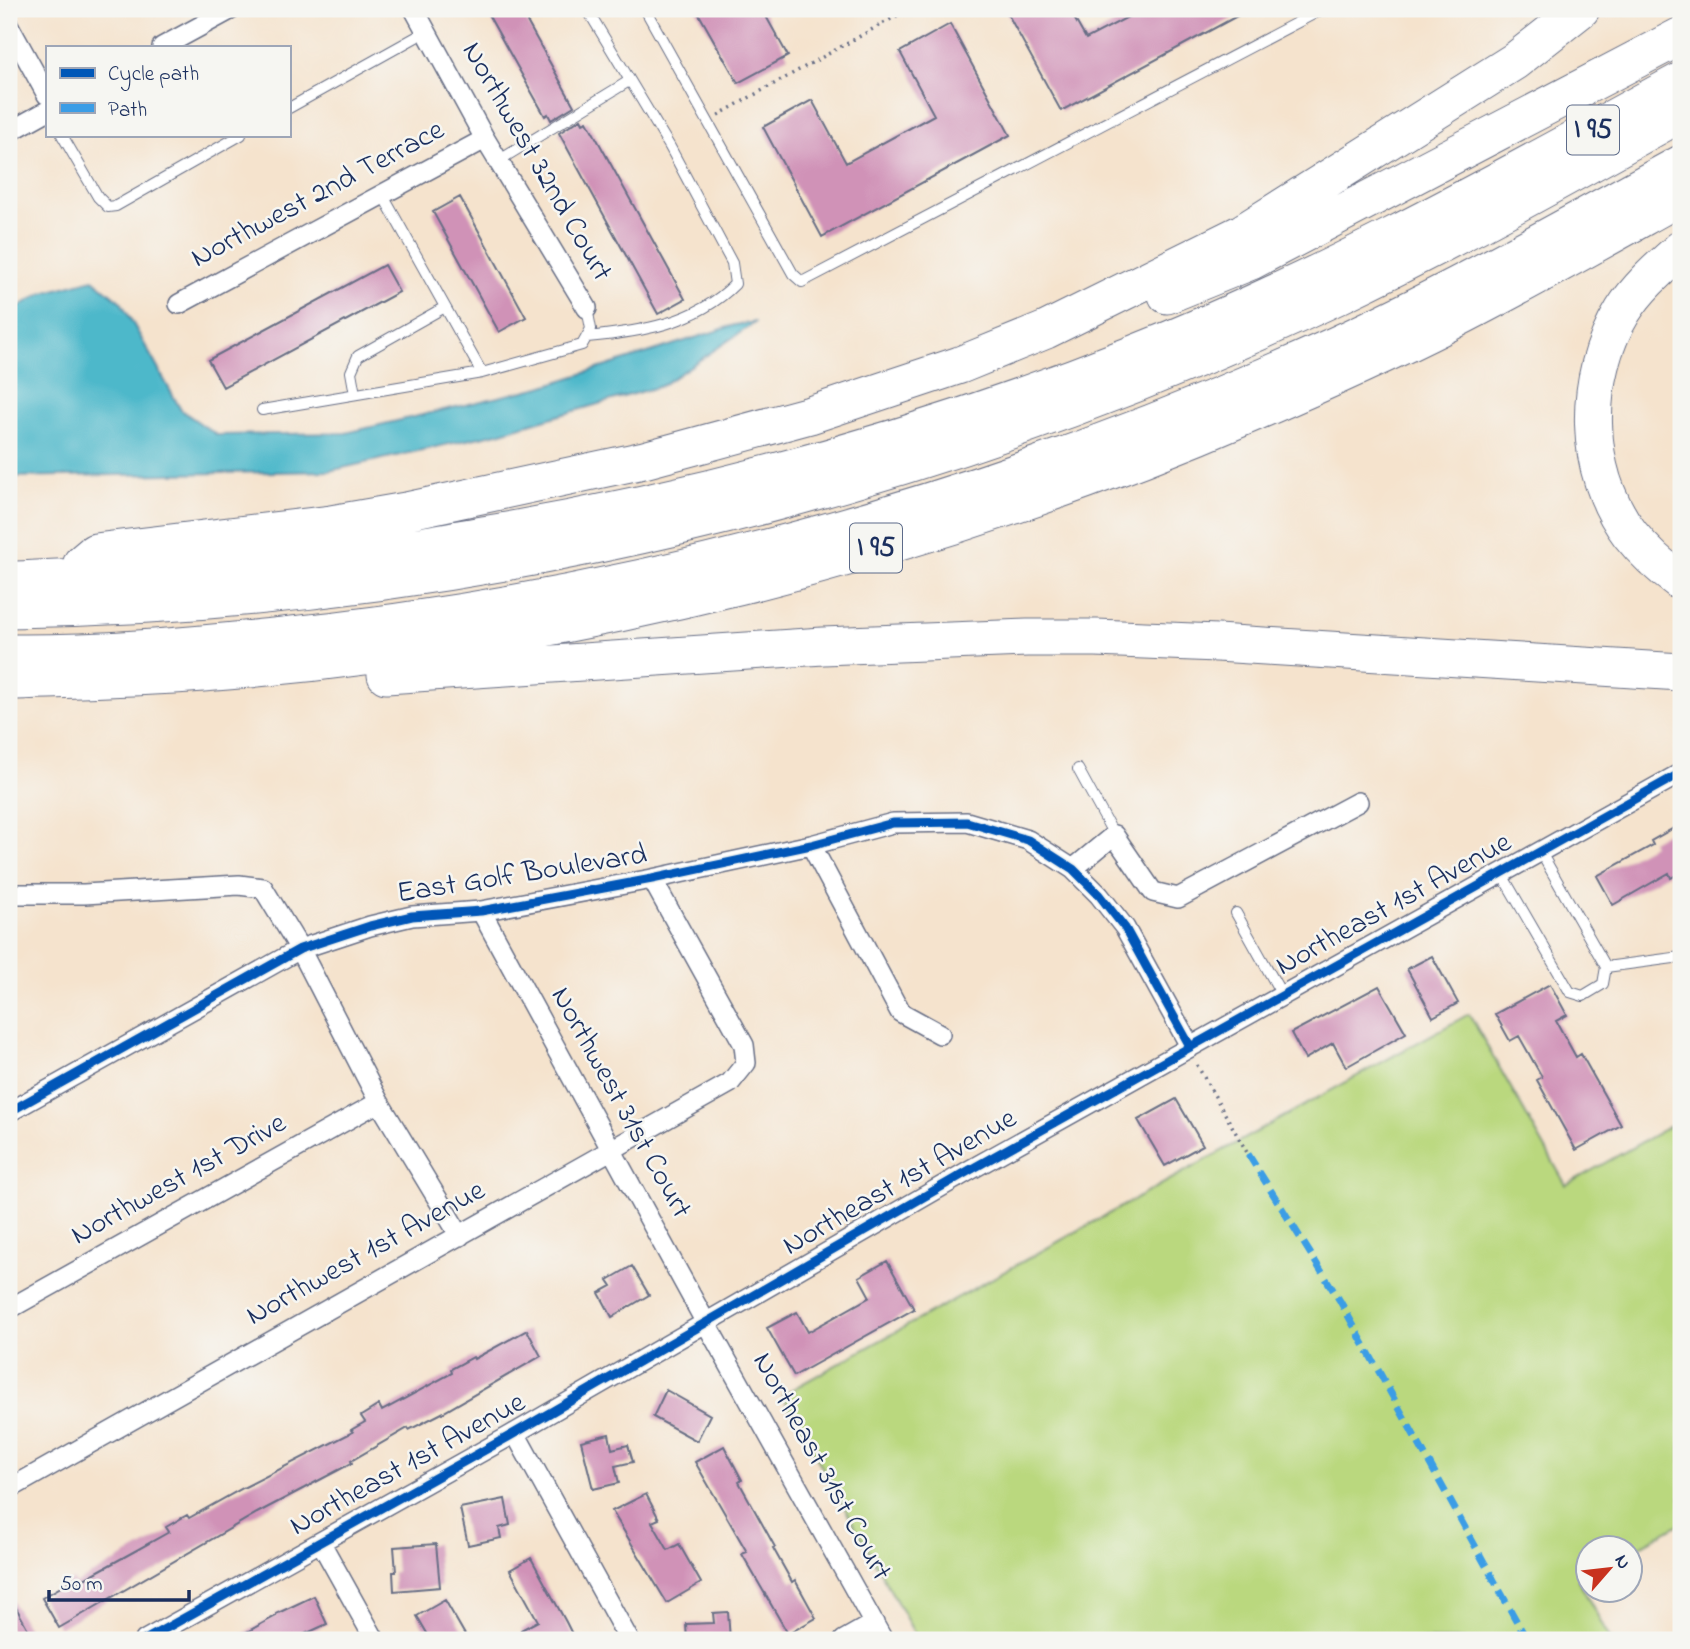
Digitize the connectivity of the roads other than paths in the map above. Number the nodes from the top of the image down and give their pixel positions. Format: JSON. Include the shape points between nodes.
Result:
{"nodes":[{"id":1,"x":232,"y":9,"type":"edge"},
{"id":2,"x":414,"y":9,"type":"edge"},
{"id":3,"x":587,"y":9,"type":"edge"},
{"id":4,"x":645,"y":9,"type":"edge"},
{"id":5,"x":1323,"y":9,"type":"edge"},
{"id":6,"x":1581,"y":9,"type":"edge"},
{"id":7,"x":9,"y":26,"type":"edge"},
{"id":8,"x":427,"y":31,"type":"junction"},
{"id":9,"x":1681,"y":36,"type":"edge"},
{"id":10,"x":164,"y":46,"type":"edge"},
{"id":11,"x":629,"y":81,"type":"junction"},
{"id":12,"x":1681,"y":81,"type":"edge"},
{"id":13,"x":46,"y":93,"type":"edge"},
{"id":14,"x":290,"y":107,"type":"edge"},
{"id":15,"x":46,"y":112,"type":"edge"},
{"id":16,"x":1681,"y":113,"type":"edge"},
{"id":17,"x":9,"y":132,"type":"edge"},
{"id":18,"x":63,"y":136,"type":"edge"},
{"id":19,"x":240,"y":136,"type":"edge"},
{"id":20,"x":485,"y":139,"type":"junction"},
{"id":21,"x":498,"y":161,"type":"junction"},
{"id":22,"x":1681,"y":164,"type":"edge"},
{"id":23,"x":382,"y":194,"type":"junction"},
{"id":24,"x":1681,"y":196,"type":"edge"},
{"id":25,"x":1681,"y":249,"type":"edge"},
{"id":26,"x":178,"y":304,"type":"dead end"},
{"id":27,"x":445,"y":307,"type":"junction"},
{"id":28,"x":587,"y":308,"type":"joint"},
{"id":29,"x":587,"y":337,"type":"junction"},
{"id":30,"x":995,"y":352,"type":"junction"},
{"id":31,"x":482,"y":373,"type":"junction"},
{"id":32,"x":355,"y":394,"type":"junction"},
{"id":33,"x":262,"y":410,"type":"dead end"},
{"id":34,"x":65,"y":577,"type":"junction"},
{"id":35,"x":9,"y":580,"type":"edge"},
{"id":36,"x":1681,"y":582,"type":"edge"},
{"id":37,"x":9,"y":609,"type":"edge"},
{"id":38,"x":9,"y":653,"type":"edge"},
{"id":39,"x":1681,"y":672,"type":"edge"},
{"id":40,"x":9,"y":683,"type":"edge"},
{"id":41,"x":1078,"y":769,"type":"dead end"},
{"id":42,"x":1681,"y":773,"type":"edge"},
{"id":43,"x":1358,"y":802,"type":"dead end"},
{"id":44,"x":1114,"y":835,"type":"junction"},
{"id":45,"x":811,"y":845,"type":"junction"},
{"id":46,"x":1540,"y":851,"type":"junction"},
{"id":47,"x":1073,"y":869,"type":"junction"},
{"id":48,"x":1501,"y":873,"type":"junction"},
{"id":49,"x":652,"y":879,"type":"junction"},
{"id":50,"x":9,"y":894,"type":"edge"},
{"id":51,"x":481,"y":911,"type":"junction"},
{"id":52,"x":1236,"y":913,"type":"dead end"},
{"id":53,"x":300,"y":949,"type":"junction"},
{"id":54,"x":1681,"y":957,"type":"edge"},
{"id":55,"x":1606,"y":967,"type":"junction"},
{"id":56,"x":1282,"y":995,"type":"junction"},
{"id":57,"x":940,"y":1034,"type":"dead end"},
{"id":58,"x":1190,"y":1046,"type":"junction"},
{"id":59,"x":379,"y":1102,"type":"junction"},
{"id":60,"x":9,"y":1112,"type":"edge"},
{"id":61,"x":612,"y":1150,"type":"junction"},
{"id":62,"x":460,"y":1236,"type":"junction"},
{"id":63,"x":9,"y":1309,"type":"edge"},
{"id":64,"x":706,"y":1323,"type":"junction"},
{"id":65,"x":515,"y":1433,"type":"junction"},
{"id":66,"x":9,"y":1489,"type":"edge"},
{"id":67,"x":321,"y":1543,"type":"junction"},
{"id":68,"x":879,"y":1632,"type":"edge"},
{"id":69,"x":145,"y":1640,"type":"edge"},
{"id":70,"x":375,"y":1640,"type":"edge"},
{"id":71,"x":629,"y":1640,"type":"edge"},
{"id":72,"x":844,"y":1640,"type":"edge"}],
"edges":[{"from":1,"to":10,"type":"street"},
{"from":2,"to":8,"type":"street","name":"Northwest 32nd Court"},
{"from":3,"to":11,"type":"lane"},
{"from":4,"to":5,"type":"lane","via":[[793,274],[802,282]]},
{"from":6,"to":30,"type":"highway","via":[[1515,61],[1242,233]]},
{"from":7,"to":13,"type":"street"},
{"from":8,"to":14,"type":"lane"},
{"from":8,"to":20,"type":"street","name":"Northwest 32nd Court"},
{"from":9,"to":30,"type":"highway","via":[[1251,261],[1025,352]]},
{"from":11,"to":21,"type":"lane"},
{"from":11,"to":29,"type":"lane","via":[[733,263],[735,284],[705,307],[654,328]]},
{"from":12,"to":34,"type":"highway","number":"I 95","via":[[1323,272],[1229,314],[1038,390],[842,455],[642,505],[438,543],[236,568]]},
{"from":15,"to":17,"type":"street"},
{"from":16,"to":37,"type":"highway","via":[[1430,249],[1253,333],[1051,414],[851,481],[549,554],[344,586],[137,605]]},
{"from":18,"to":19,"type":"lane","via":[[108,207]]},
{"from":20,"to":21,"type":"street","name":"Northwest 32nd Court"},
{"from":20,"to":23,"type":"street","name":"Northwest 2nd Terrace"},
{"from":21,"to":28,"type":"street","name":"Northwest 32nd Court"},
{"from":22,"to":38,"type":"highway","via":[[1432,299],[1256,380],[1046,463],[850,526],[646,578],[441,616],[232,641]]},
{"from":23,"to":26,"type":"street","name":"Northwest 2nd Terrace"},
{"from":23,"to":27,"type":"lane"},
{"from":24,"to":40,"type":"highway","number":"I 95","via":[[1447,323],[1254,412],[1060,489],[836,560],[620,613],[412,649],[203,673]]},
{"from":25,"to":36,"type":"highway","via":[[1634,296],[1612,331],[1598,373],[1593,414],[1597,455],[1616,511],[1644,551]]},
{"from":27,"to":31,"type":"lane"},
{"from":27,"to":32,"type":"lane","via":[[358,356],[351,372]]},
{"from":28,"to":29,"type":"lane","via":[[591,329]]},
{"from":29,"to":31,"type":"lane","via":[[582,345]]},
{"from":30,"to":34,"type":"highway","via":[[810,415],[644,460],[344,522],[95,552]]},
{"from":31,"to":32,"type":"lane"},
{"from":32,"to":33,"type":"lane"},
{"from":34,"to":35,"type":"highway","number":"I 95"},
{"from":39,"to":40,"type":"highway","via":[[1191,641],[1027,638],[394,674],[116,698]]},
{"from":41,"to":44,"type":"lane"},
{"from":42,"to":46,"type":"street","name":"Northeast 1st Avenue"},
{"from":43,"to":44,"type":"street","via":[[1178,898],[1153,892]]},
{"from":44,"to":47,"type":"street"},
{"from":45,"to":47,"type":"street","name":"East Golf Boulevard","via":[[893,823],[968,822],[1028,840]]},
{"from":45,"to":49,"type":"street","name":"East Golf Boulevard"},
{"from":45,"to":57,"type":"street","via":[[900,1013]]},
{"from":46,"to":48,"type":"street","name":"Northeast 1st Avenue"},
{"from":46,"to":55,"type":"lane"},
{"from":47,"to":58,"type":"street","name":"East Golf Boulevard","via":[[1125,928]]},
{"from":48,"to":55,"type":"lane","via":[[1570,992],[1583,996],[1603,984]]},
{"from":48,"to":56,"type":"street","name":"Northeast 1st Avenue"},
{"from":49,"to":51,"type":"street","name":"East Golf Boulevard"},
{"from":49,"to":61,"type":"street","name":"Northwest 1st Avenue","via":[[744,1045],[746,1063],[730,1083]]},
{"from":50,"to":53,"type":"street","via":[[263,888]]},
{"from":51,"to":53,"type":"street","name":"East Golf Boulevard","via":[[411,916]]},
{"from":51,"to":61,"type":"street","name":"Northwest 31st Court"},
{"from":52,"to":56,"type":"lane"},
{"from":53,"to":59,"type":"street"},
{"from":53,"to":60,"type":"street","name":"East Golf Boulevard"},
{"from":54,"to":55,"type":"lane"},
{"from":56,"to":58,"type":"street","name":"Northeast 1st Avenue"},
{"from":58,"to":64,"type":"street","name":"Northeast 1st Avenue"},
{"from":59,"to":62,"type":"street"},
{"from":59,"to":63,"type":"street","name":"Northwest 1st Drive"},
{"from":61,"to":62,"type":"street","name":"Northwest 1st Avenue"},
{"from":61,"to":64,"type":"street","name":"Northwest 31st Court"},
{"from":62,"to":66,"type":"street","name":"Northwest 1st Avenue"},
{"from":64,"to":65,"type":"street","name":"Northeast 1st Avenue"},
{"from":64,"to":68,"type":"street","name":"Northeast 31st Court"},
{"from":65,"to":67,"type":"street","name":"Northeast 1st Avenue"},
{"from":65,"to":71,"type":"street"},
{"from":67,"to":69,"type":"street","name":"Northeast 1st Avenue"},
{"from":67,"to":70,"type":"street"},
{"from":68,"to":72,"type":"street"}]}
